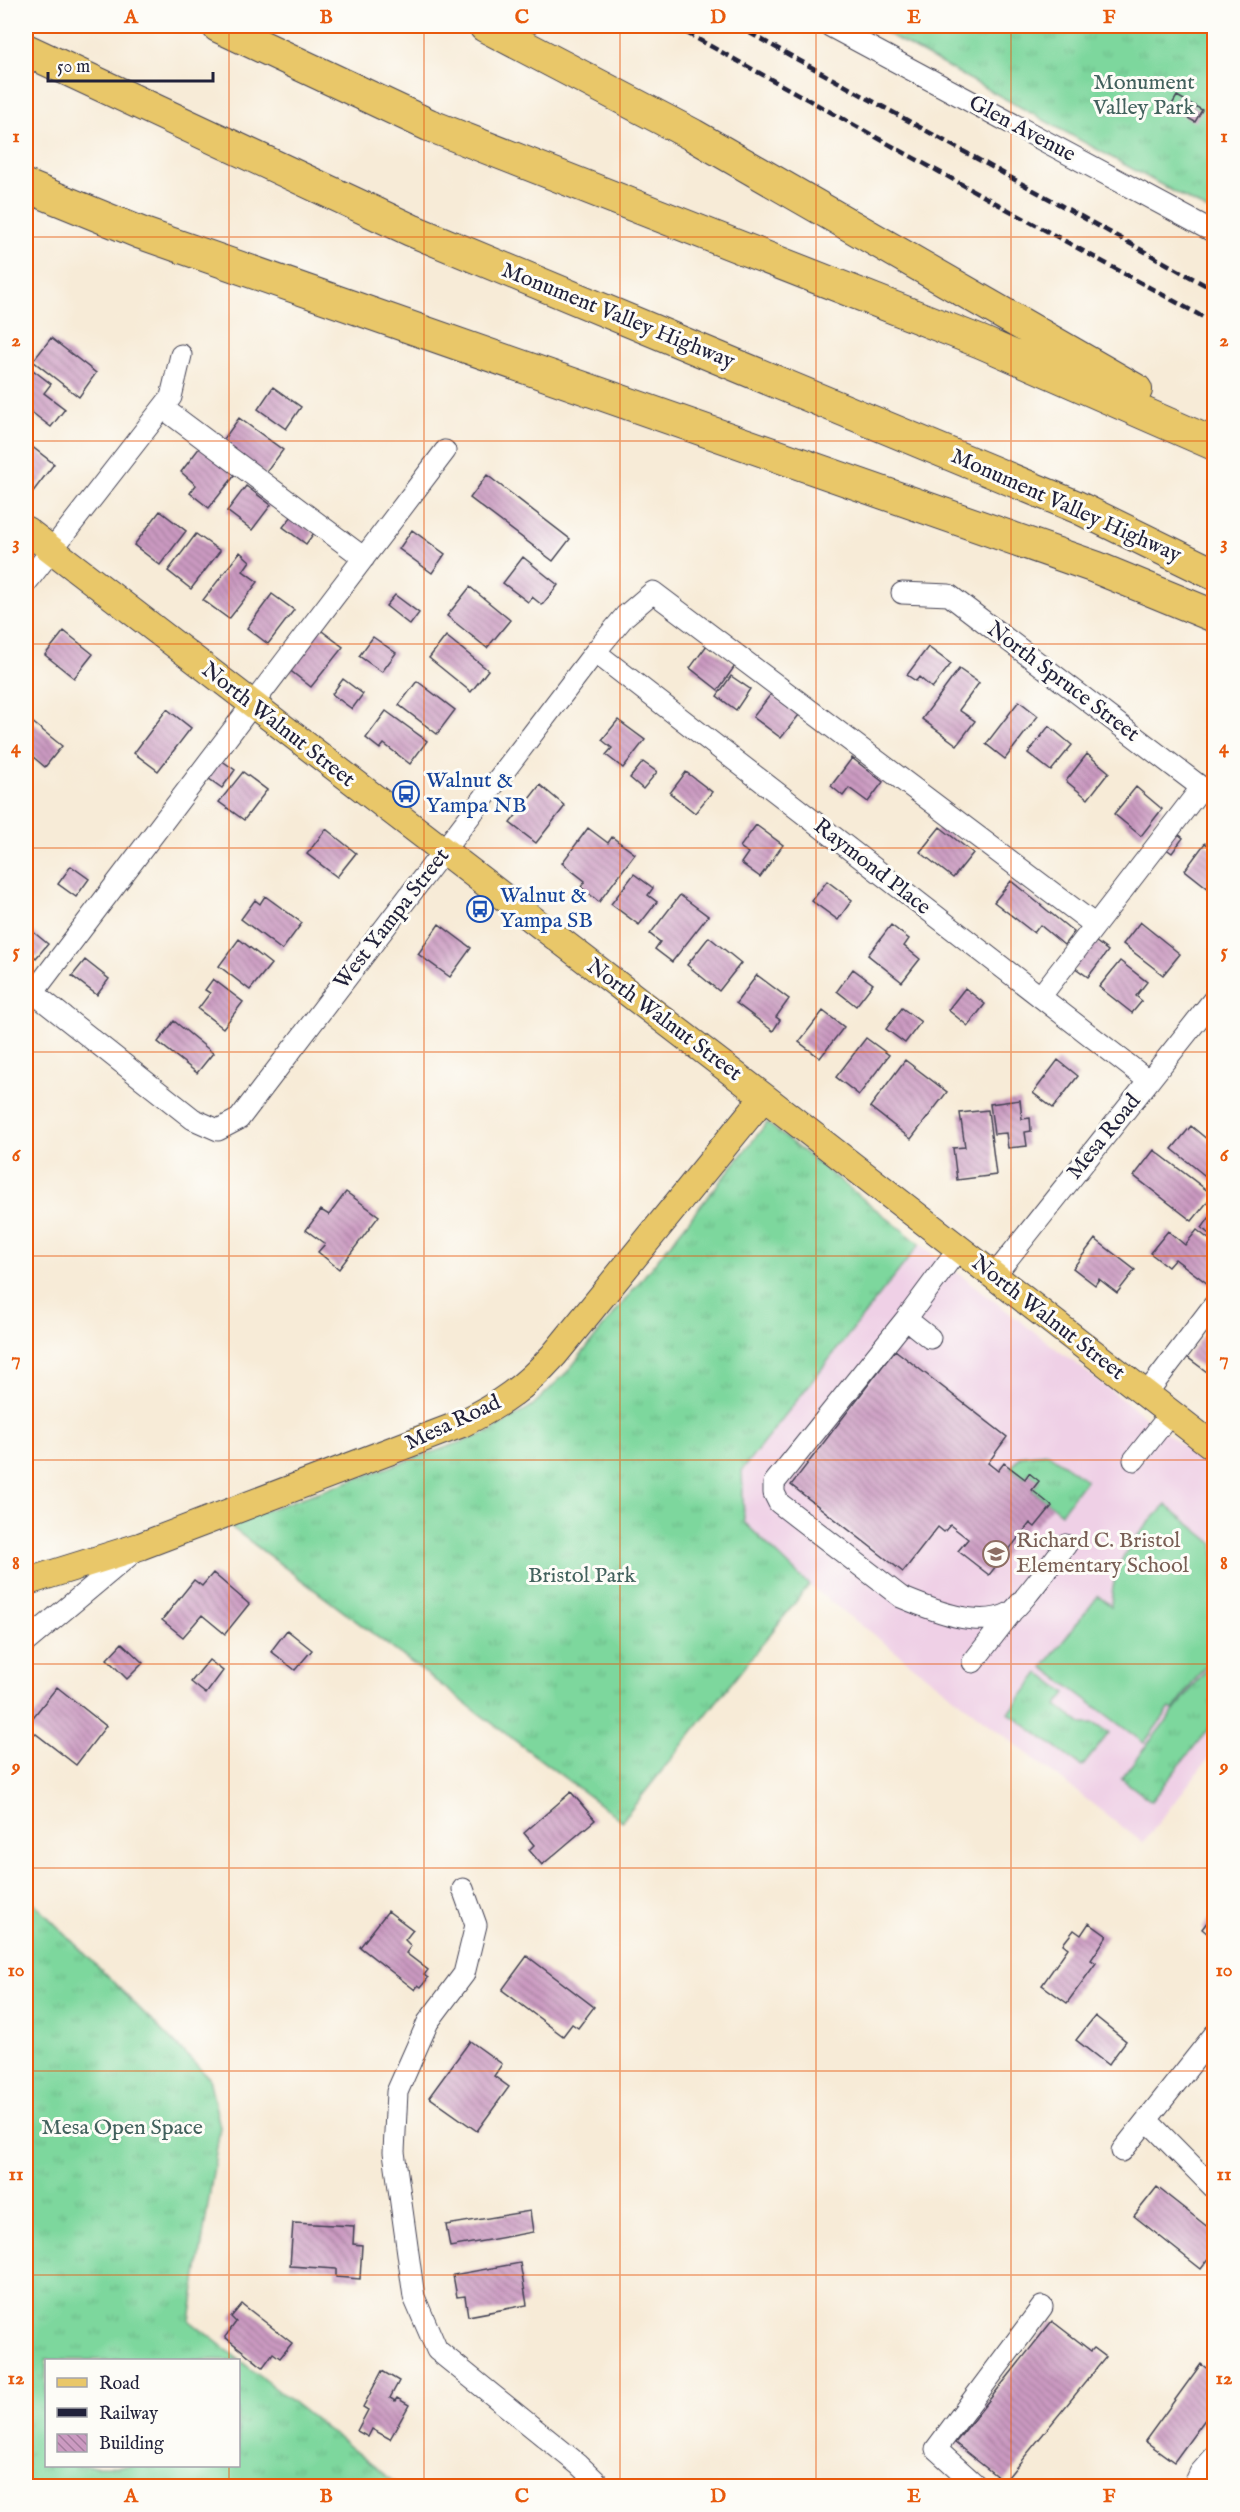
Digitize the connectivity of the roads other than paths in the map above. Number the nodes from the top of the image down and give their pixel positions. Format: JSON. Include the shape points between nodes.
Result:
{"nodes":[{"id":1,"x":219,"y":26,"type":"edge"},
{"id":2,"x":485,"y":26,"type":"edge"},
{"id":3,"x":830,"y":26,"type":"edge"},
{"id":4,"x":26,"y":50,"type":"edge"},
{"id":5,"x":26,"y":186,"type":"edge"},
{"id":6,"x":1215,"y":232,"type":"edge"},
{"id":7,"x":181,"y":355,"type":"dead end"},
{"id":8,"x":163,"y":408,"type":"junction"},
{"id":9,"x":1215,"y":436,"type":"edge"},
{"id":10,"x":1215,"y":444,"type":"edge"},
{"id":11,"x":445,"y":451,"type":"dead end"},
{"id":12,"x":26,"y":530,"type":"edge"},
{"id":13,"x":51,"y":550,"type":"junction"},
{"id":14,"x":364,"y":558,"type":"junction"},
{"id":15,"x":1215,"y":574,"type":"edge"},
{"id":16,"x":26,"y":584,"type":"edge"},
{"id":17,"x":902,"y":593,"type":"dead end"},
{"id":18,"x":1215,"y":616,"type":"edge"},
{"id":19,"x":595,"y":652,"type":"junction"},
{"id":20,"x":252,"y":704,"type":"junction"},
{"id":21,"x":1208,"y":792,"type":"edge"},
{"id":22,"x":444,"y":853,"type":"junction"},
{"id":23,"x":1095,"y":925,"type":"junction"},
{"id":24,"x":29,"y":990,"type":"edge"},
{"id":25,"x":1040,"y":997,"type":"junction"},
{"id":26,"x":1211,"y":1011,"type":"edge"},
{"id":27,"x":1149,"y":1081,"type":"junction"},
{"id":28,"x":764,"y":1097,"type":"junction"},
{"id":29,"x":958,"y":1249,"type":"junction"},
{"id":30,"x":994,"y":1276,"type":"junction"},
{"id":31,"x":1215,"y":1305,"type":"edge"},
{"id":32,"x":906,"y":1319,"type":"junction"},
{"id":33,"x":930,"y":1338,"type":"dead end"},
{"id":34,"x":1146,"y":1394,"type":"junction"},
{"id":35,"x":1171,"y":1413,"type":"junction"},
{"id":36,"x":1215,"y":1447,"type":"edge"},
{"id":37,"x":1134,"y":1460,"type":"dead end"},
{"id":38,"x":1066,"y":1545,"type":"dead end"},
{"id":39,"x":141,"y":1546,"type":"junction"},
{"id":40,"x":26,"y":1582,"type":"edge"},
{"id":41,"x":1011,"y":1613,"type":"junction"},
{"id":42,"x":26,"y":1642,"type":"edge"},
{"id":43,"x":973,"y":1662,"type":"dead end"},
{"id":44,"x":463,"y":1888,"type":"dead end"},
{"id":45,"x":1215,"y":2035,"type":"edge"},
{"id":46,"x":1147,"y":2120,"type":"junction"},
{"id":47,"x":1122,"y":2151,"type":"dead end"},
{"id":48,"x":1215,"y":2188,"type":"edge"},
{"id":49,"x":1042,"y":2307,"type":"dead end"},
{"id":50,"x":1215,"y":2457,"type":"edge"},
{"id":51,"x":601,"y":2487,"type":"edge"},
{"id":52,"x":977,"y":2487,"type":"edge"},
{"id":53,"x":1194,"y":2487,"type":"edge"}],
"edges":[{"from":1,"to":10,"type":"highway","via":[[429,125],[981,342]]},
{"from":2,"to":9,"type":"highway","via":[[693,135]]},
{"from":3,"to":6,"type":"street","name":"Glen Avenue"},
{"from":4,"to":15,"type":"highway","name":"Monument Valley Highway","via":[[411,230],[1077,507]]},
{"from":5,"to":18,"type":"highway","via":[[141,233],[1095,567]]},
{"from":7,"to":8,"type":"street","via":[[171,397]]},
{"from":8,"to":13,"type":"street"},
{"from":8,"to":14,"type":"street"},
{"from":11,"to":14,"type":"street"},
{"from":12,"to":13,"type":"main road","name":"North Walnut Street"},
{"from":13,"to":16,"type":"street"},
{"from":13,"to":20,"type":"main road","name":"North Walnut Street"},
{"from":14,"to":20,"type":"street"},
{"from":17,"to":21,"type":"street","name":"North Spruce Street","via":[[949,595]]},
{"from":19,"to":22,"type":"street","name":"West Yampa Street"},
{"from":19,"to":23,"type":"street","name":"West Yampa Street","via":[[625,616],[653,592]]},
{"from":19,"to":25,"type":"street","name":"Raymond Place"},
{"from":20,"to":22,"type":"main road","name":"North Walnut Street"},
{"from":20,"to":24,"type":"street"},
{"from":21,"to":23,"type":"street"},
{"from":22,"to":24,"type":"street","name":"West Yampa Street","via":[[238,1119],[218,1130],[193,1119]]},
{"from":22,"to":28,"type":"main road","name":"North Walnut Street"},
{"from":23,"to":25,"type":"street"},
{"from":25,"to":27,"type":"street","name":"Raymond Place"},
{"from":26,"to":27,"type":"street","name":"Mesa Road"},
{"from":27,"to":30,"type":"street","name":"Mesa Road"},
{"from":28,"to":29,"type":"main road","name":"North Walnut Street"},
{"from":28,"to":39,"type":"main road","name":"Mesa Road","via":[[554,1355],[527,1384],[499,1405],[461,1424]]},
{"from":29,"to":30,"type":"main road","name":"North Walnut Street"},
{"from":29,"to":32,"type":"street"},
{"from":30,"to":34,"type":"main road","name":"North Walnut Street"},
{"from":31,"to":34,"type":"street"},
{"from":32,"to":33,"type":"street"},
{"from":32,"to":41,"type":"street","via":[[774,1484],[774,1493],[779,1503],[901,1596],[968,1618],[990,1619]]},
{"from":34,"to":35,"type":"main road","name":"North Walnut Street"},
{"from":35,"to":36,"type":"main road","name":"North Walnut Street"},
{"from":35,"to":37,"type":"street"},
{"from":38,"to":41,"type":"street"},
{"from":39,"to":40,"type":"main road","name":"Mesa Road"},
{"from":39,"to":42,"type":"street"},
{"from":41,"to":43,"type":"street"},
{"from":44,"to":51,"type":"street","via":[[476,1925],[464,1974],[428,2022],[397,2092],[394,2152],[414,2297],[437,2350]]},
{"from":45,"to":46,"type":"street"},
{"from":46,"to":47,"type":"street"},
{"from":46,"to":48,"type":"street"},
{"from":49,"to":52,"type":"street","via":[[936,2449]]},
{"from":50,"to":53,"type":"street","via":[[1200,2473]]}]}
